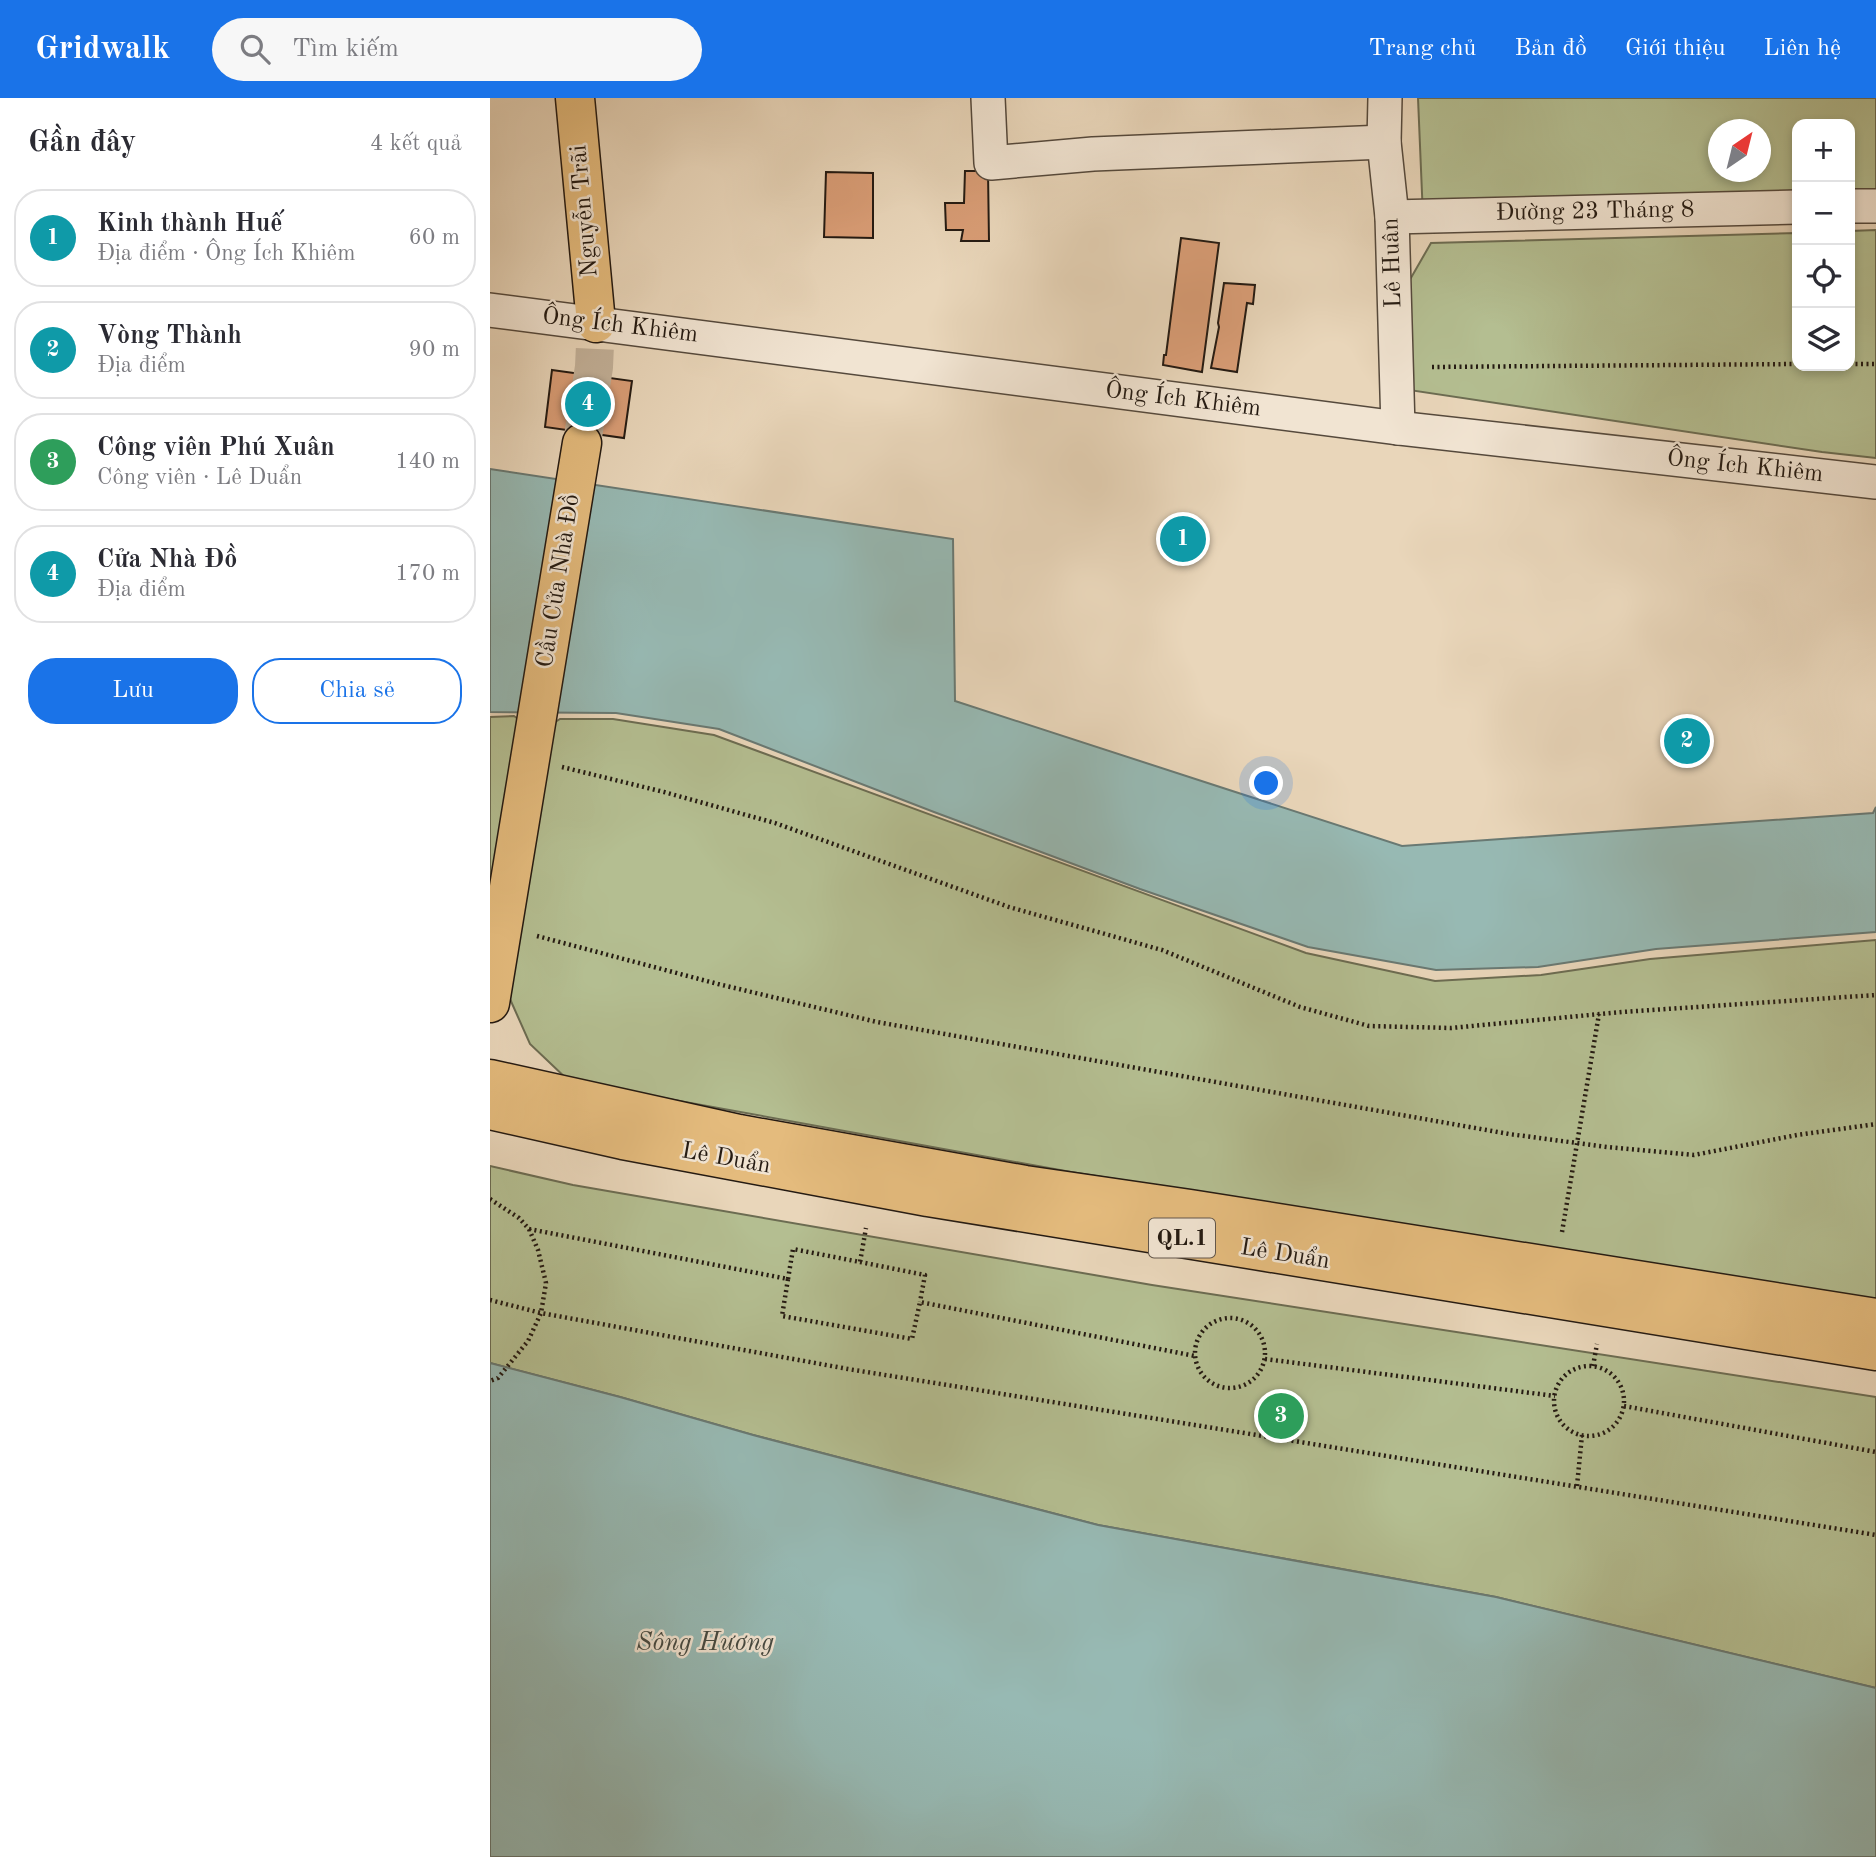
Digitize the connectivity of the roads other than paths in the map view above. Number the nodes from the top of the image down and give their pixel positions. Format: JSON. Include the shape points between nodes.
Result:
{"nodes":[{"id":1,"x":575,"y":98,"type":"edge"},
{"id":2,"x":988,"y":98,"type":"edge"},
{"id":3,"x":1385,"y":98,"type":"edge"},
{"id":4,"x":1384,"y":142,"type":"junction"},
{"id":5,"x":1876,"y":205,"type":"edge"},
{"id":6,"x":1855,"y":206,"type":"edge"},
{"id":7,"x":1792,"y":207,"type":"edge"},
{"id":8,"x":1392,"y":217,"type":"junction"},
{"id":9,"x":490,"y":310,"type":"edge"},
{"id":10,"x":596,"y":323,"type":"junction"},
{"id":11,"x":1398,"y":428,"type":"junction"},
{"id":12,"x":582,"y":443,"type":"tunnel mouth"},
{"id":13,"x":1876,"y":481,"type":"edge"},
{"id":14,"x":490,"y":1003,"type":"edge"},
{"id":15,"x":490,"y":1079,"type":"edge"},
{"id":16,"x":490,"y":1110,"type":"edge"},
{"id":17,"x":1876,"y":1318,"type":"edge"},
{"id":18,"x":1876,"y":1351,"type":"edge"}],
"edges":[{"from":1,"to":10,"type":"main road","name":"Nguyễn Trãi"},
{"from":2,"to":4,"type":"street","via":[[991,163],[1093,153]]},
{"from":3,"to":4,"type":"street","name":"Lê Huân"},
{"from":4,"to":8,"type":"street","name":"Lê Huân"},
{"from":5,"to":6,"type":"street"},
{"from":7,"to":8,"type":"street","name":"Đường 23 Tháng 8"},
{"from":8,"to":11,"type":"street","name":"Lê Huân"},
{"from":9,"to":10,"type":"street","name":"Ông Ích Khiêm"},
{"from":10,"to":11,"type":"street","name":"Ông Ích Khiêm"},
{"from":11,"to":13,"type":"street","name":"Ông Ích Khiêm"},
{"from":12,"to":14,"type":"main road","name":"Cầu Cửa Nhà Đồ"},
{"from":15,"to":17,"type":"main road","name":"Lê Duẩn","number":"QL.1","via":[[739,1134],[1025,1185]]},
{"from":16,"to":18,"type":"main road","name":"Lê Duẩn","number":"QL.1","via":[[623,1140],[928,1197]]}]}
